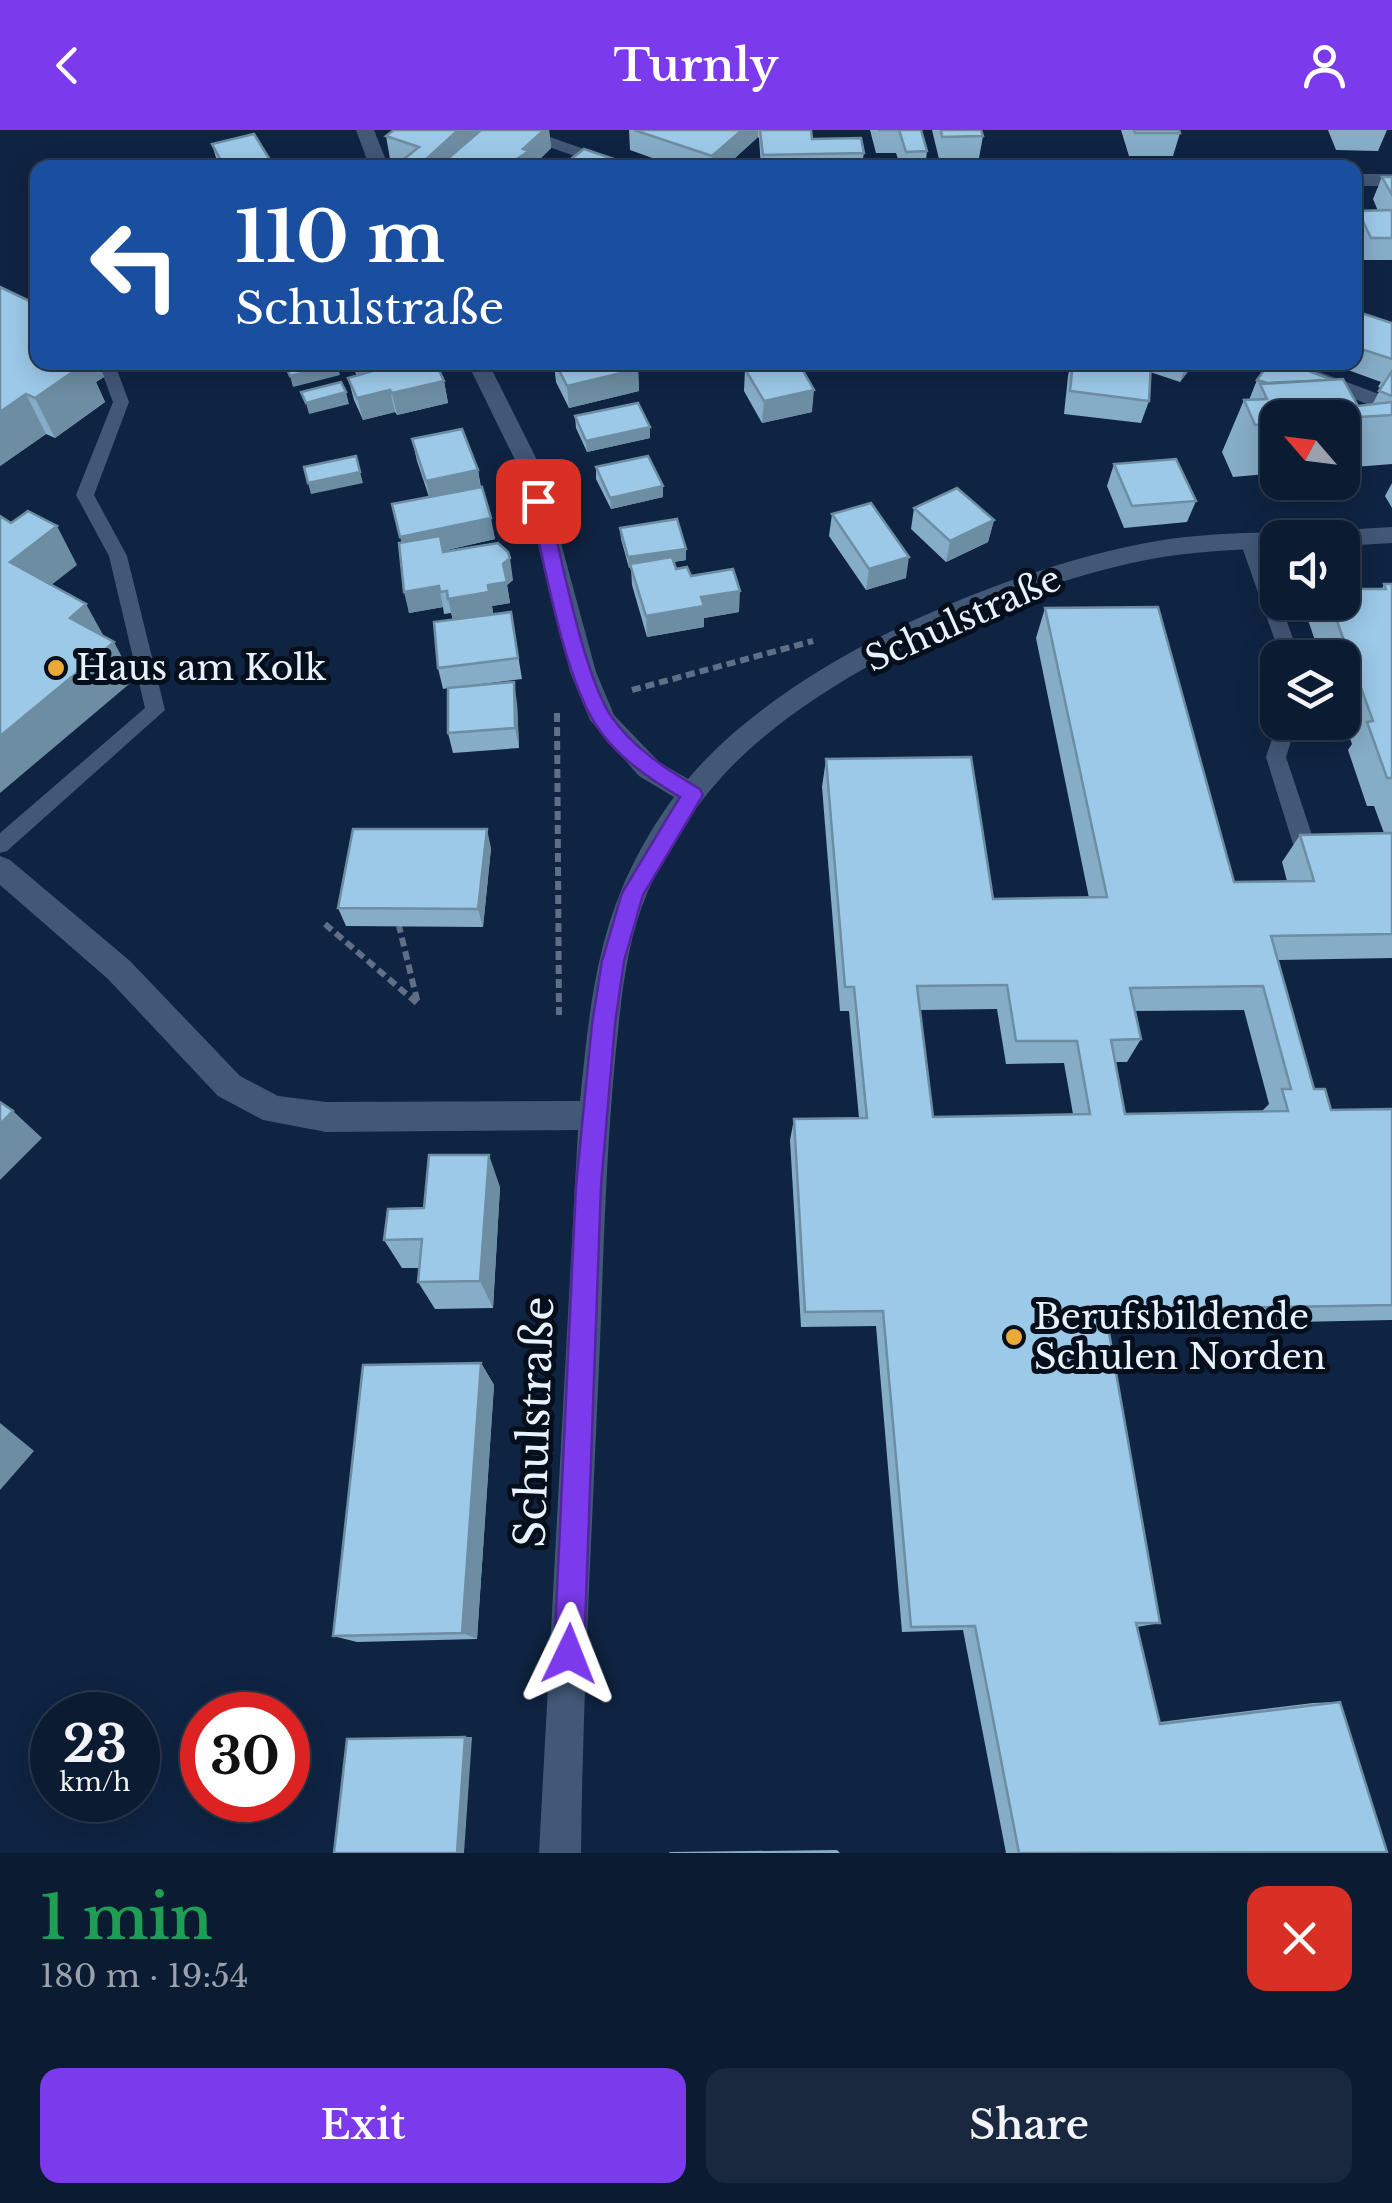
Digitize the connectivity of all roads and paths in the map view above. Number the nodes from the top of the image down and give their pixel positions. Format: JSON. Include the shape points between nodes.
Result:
{"nodes":[{"id":1,"x":365,"y":130,"type":"edge"},
{"id":2,"x":511,"y":130,"type":"edge"},
{"id":3,"x":377,"y":160,"type":"edge"},
{"id":4,"x":604,"y":160,"type":"edge"},
{"id":5,"x":1362,"y":180,"type":"edge"},
{"id":6,"x":1392,"y":180,"type":"edge"},
{"id":7,"x":109,"y":370,"type":"edge"},
{"id":8,"x":481,"y":370,"type":"edge"},
{"id":9,"x":1293,"y":370,"type":"edge"},
{"id":10,"x":1392,"y":407,"type":"edge"},
{"id":11,"x":1392,"y":536,"type":"edge"},
{"id":12,"x":1360,"y":537,"type":"edge"},
{"id":13,"x":1249,"y":541,"type":"junction"},
{"id":14,"x":1260,"y":541,"type":"edge"},
{"id":15,"x":1260,"y":566,"type":"edge"},
{"id":16,"x":1281,"y":740,"type":"edge"},
{"id":17,"x":692,"y":795,"type":"junction"},
{"id":18,"x":1304,"y":844,"type":"edge"},
{"id":19,"x":0,"y":845,"type":"edge"},
{"id":20,"x":0,"y":868,"type":"edge"},
{"id":21,"x":325,"y":924,"type":"dead end"},
{"id":22,"x":399,"y":926,"type":"edge"},
{"id":23,"x":595,"y":1116,"type":"junction"},
{"id":24,"x":560,"y":1853,"type":"edge"}],
"edges":[{"from":1,"to":3,"type":"street"},
{"from":2,"to":4,"type":"street"},
{"from":5,"to":6,"type":"street"},
{"from":7,"to":19,"type":"lane","via":[[120,402],[85,495],[118,556],[155,710]]},
{"from":8,"to":17,"type":"street","via":[[529,466],[583,672],[603,720],[648,769]]},
{"from":9,"to":10,"type":"street"},
{"from":11,"to":12,"type":"street"},
{"from":13,"to":14,"type":"street","name":"Schulstraße"},
{"from":13,"to":15,"type":"lane"},
{"from":13,"to":17,"type":"street","name":"Schulstraße","via":[[1140,552],[1005,593],[787,706],[737,745]]},
{"from":16,"to":18,"type":"lane","via":[[1276,757]]},
{"from":17,"to":23,"type":"street","name":"Schulstraße","via":[[632,893],[613,961]]},
{"from":20,"to":23,"type":"street","via":[[119,970],[229,1086],[274,1110],[326,1117]]},
{"from":21,"to":22,"type":"path","via":[[418,1004]]},
{"from":23,"to":24,"type":"street","name":"Schulstraße"}]}
